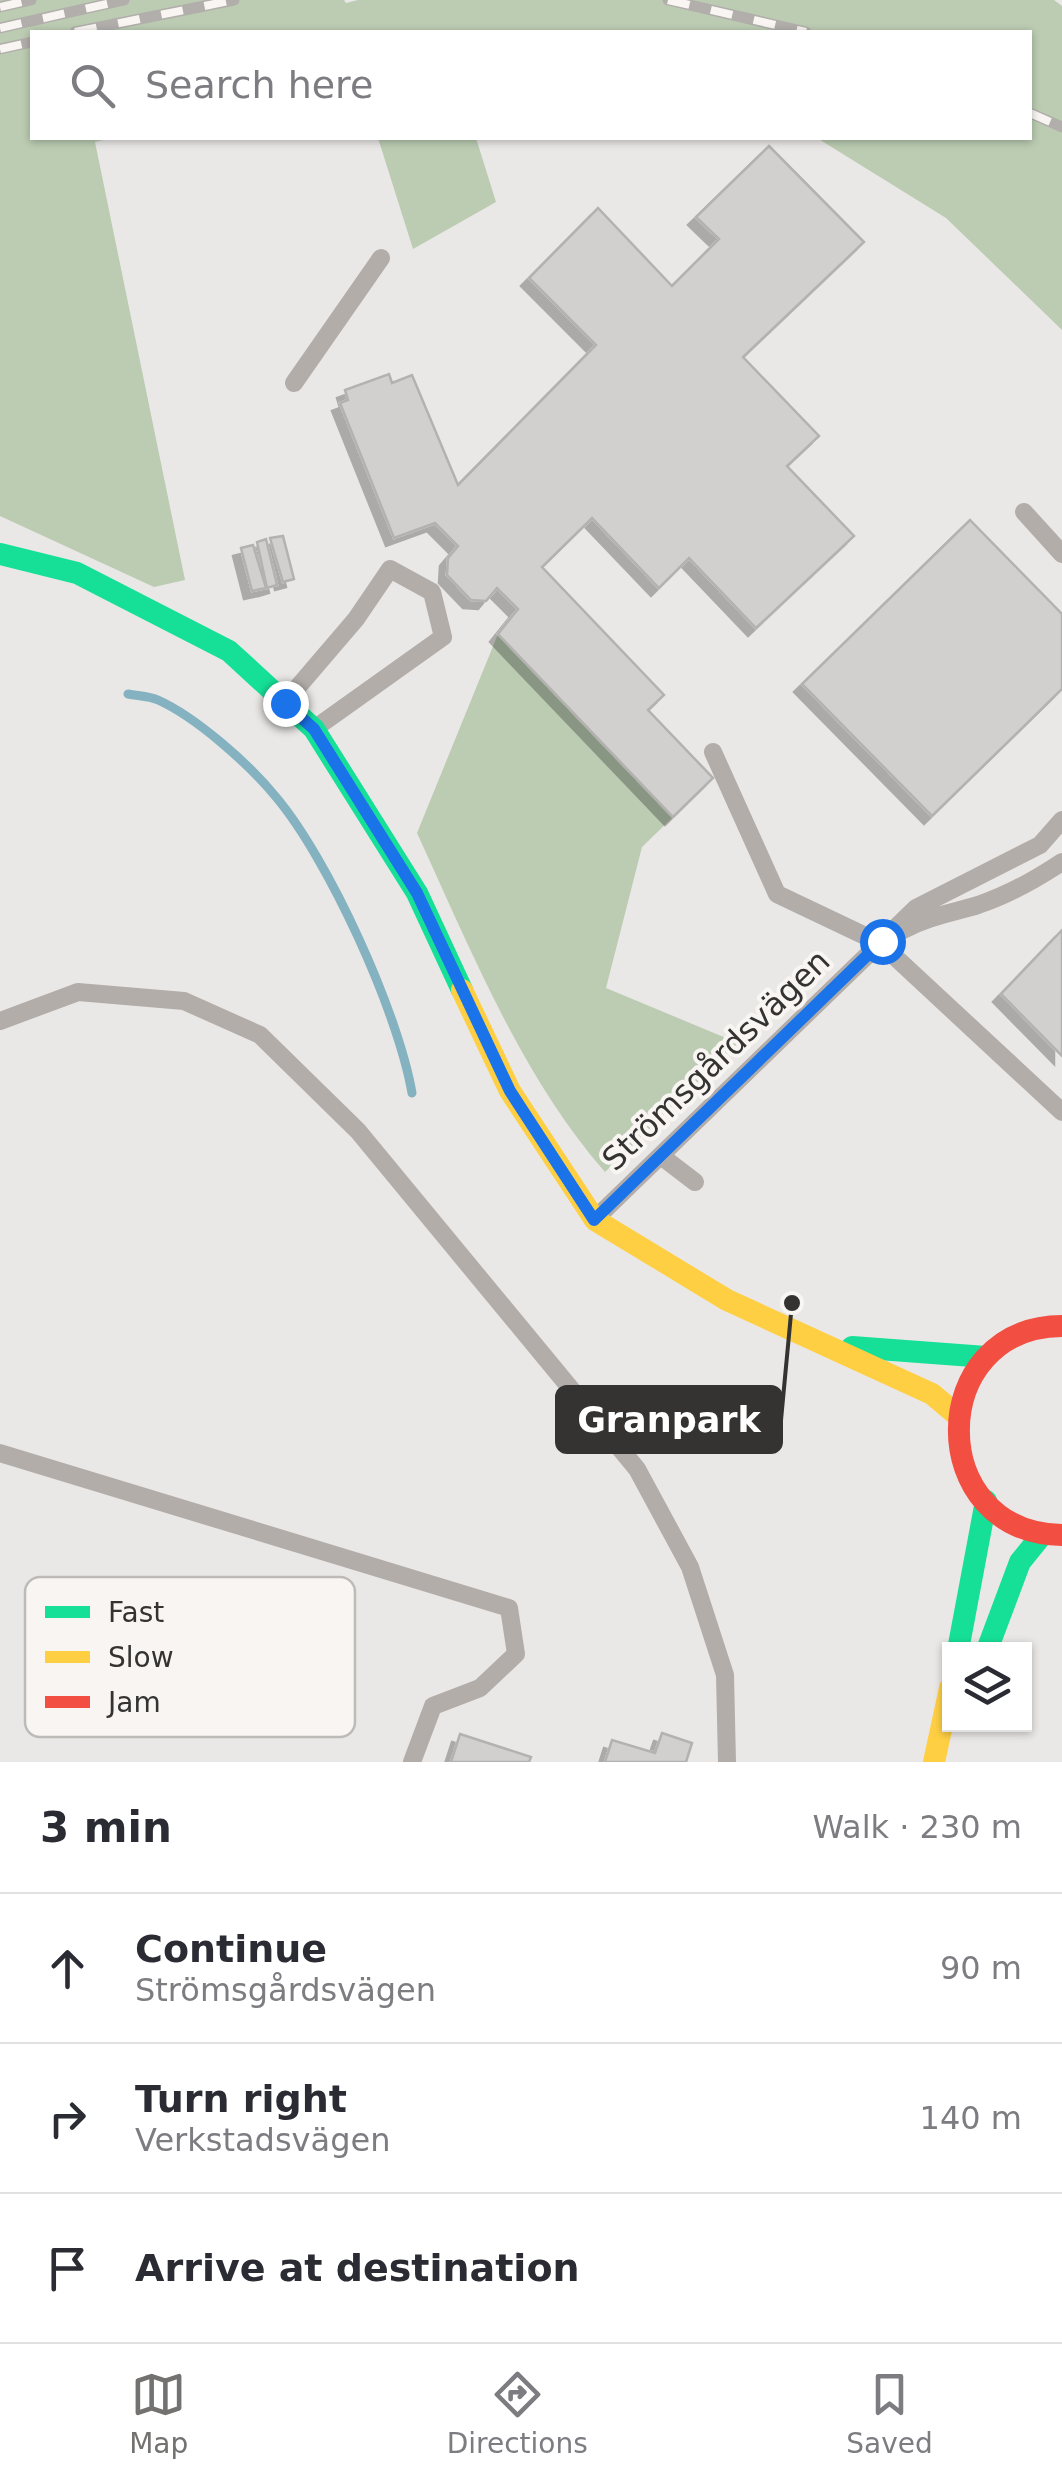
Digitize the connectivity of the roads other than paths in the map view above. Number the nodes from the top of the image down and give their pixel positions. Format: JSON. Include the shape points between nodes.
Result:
{"nodes":[{"id":1,"x":381,"y":258,"type":"dead end"},
{"id":2,"x":294,"y":383,"type":"dead end"},
{"id":3,"x":1024,"y":512,"type":"dead end"},
{"id":4,"x":0,"y":554,"type":"edge"},
{"id":5,"x":1062,"y":554,"type":"edge"},
{"id":6,"x":285,"y":703,"type":"junction"},
{"id":7,"x":314,"y":729,"type":"junction"},
{"id":8,"x":714,"y":752,"type":"dead end"},
{"id":9,"x":1062,"y":820,"type":"edge"},
{"id":10,"x":1062,"y":862,"type":"edge"},
{"id":11,"x":881,"y":942,"type":"junction"},
{"id":12,"x":0,"y":1021,"type":"edge"},
{"id":13,"x":1061,"y":1117,"type":"edge"},
{"id":14,"x":661,"y":1156,"type":"junction"},
{"id":15,"x":695,"y":1182,"type":"dead end"},
{"id":16,"x":594,"y":1220,"type":"junction"},
{"id":17,"x":1062,"y":1326,"type":"edge"},
{"id":18,"x":829,"y":1345,"type":"junction"},
{"id":19,"x":986,"y":1357,"type":"junction"},
{"id":20,"x":957,"y":1415,"type":"junction"},
{"id":21,"x":0,"y":1453,"type":"edge"},
{"id":22,"x":986,"y":1501,"type":"junction"},
{"id":23,"x":1052,"y":1536,"type":"edge"},
{"id":24,"x":960,"y":1642,"type":"edge"},
{"id":25,"x":990,"y":1642,"type":"edge"},
{"id":26,"x":942,"y":1725,"type":"edge"},
{"id":27,"x":956,"y":1732,"type":"edge"},
{"id":28,"x":412,"y":1762,"type":"edge"},
{"id":29,"x":727,"y":1762,"type":"edge"},
{"id":30,"x":934,"y":1762,"type":"edge"},
{"id":31,"x":945,"y":1762,"type":"edge"}],
"edges":[{"from":1,"to":2,"type":"lane"},
{"from":3,"to":5,"type":"lane"},
{"from":4,"to":6,"type":"main road","via":[[77,573],[229,651]]},
{"from":6,"to":7,"type":"main road"},
{"from":6,"to":7,"type":"lane","via":[[390,569],[432,592],[444,637]]},
{"from":7,"to":16,"type":"main road","via":[[417,893],[510,1091]]},
{"from":8,"to":11,"type":"lane","via":[[777,894]]},
{"from":9,"to":11,"type":"lane","name":"Strömsgårdsvägen","via":[[1040,845],[916,908]]},
{"from":10,"to":11,"type":"lane","via":[[1029,884],[926,918]]},
{"from":11,"to":13,"type":"lane"},
{"from":11,"to":14,"type":"lane","name":"Strömsgårdsvägen"},
{"from":12,"to":29,"type":"lane","via":[[78,992],[184,1001],[260,1035],[358,1131],[637,1468],[690,1567],[726,1675]]},
{"from":14,"to":15,"type":"lane"},
{"from":14,"to":16,"type":"lane","name":"Strömsgårdsvägen"},
{"from":16,"to":18,"type":"main road","via":[[726,1300]]},
{"from":17,"to":19,"type":"main road","via":[[1016,1336]]},
{"from":18,"to":19,"type":"main road"},
{"from":18,"to":20,"type":"main road","via":[[932,1394]]},
{"from":19,"to":20,"type":"main road"},
{"from":20,"to":22,"type":"main road","via":[[957,1449],[970,1484]]},
{"from":21,"to":28,"type":"lane","via":[[509,1608],[516,1654],[480,1688],[434,1706]]},
{"from":22,"to":23,"type":"main road","via":[[1007,1522]]},
{"from":22,"to":24,"type":"main road"},
{"from":23,"to":25,"type":"main road","via":[[1020,1562]]},
{"from":26,"to":30,"type":"main road"},
{"from":27,"to":31,"type":"main road"}]}
